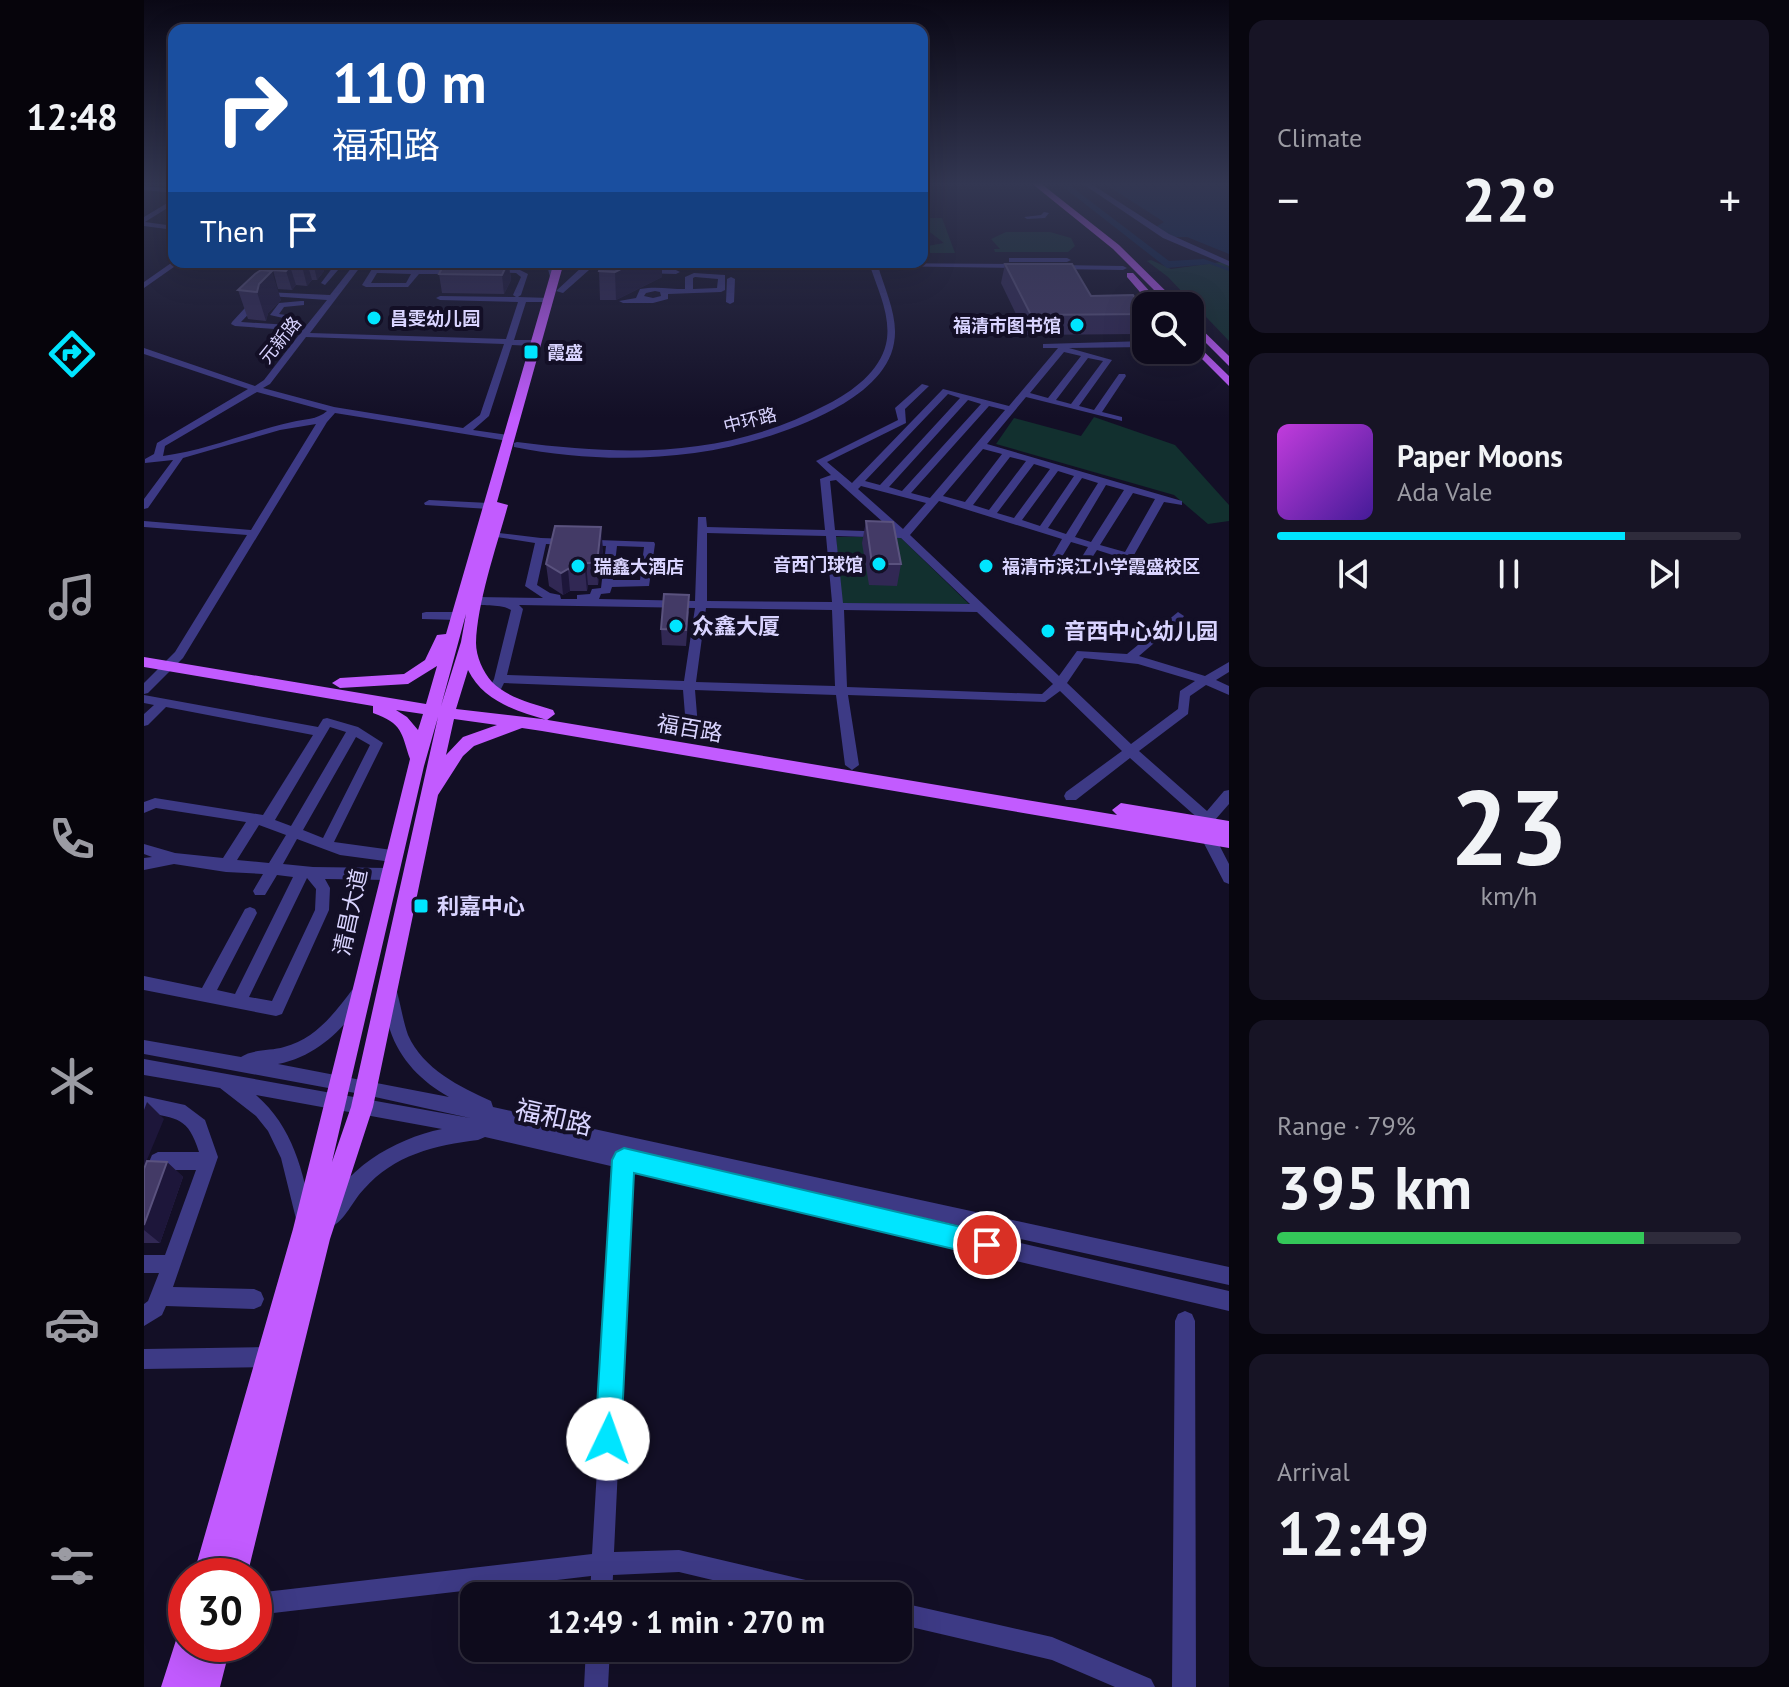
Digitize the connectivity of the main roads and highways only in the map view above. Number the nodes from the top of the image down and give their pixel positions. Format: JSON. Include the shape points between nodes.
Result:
{"nodes":[{"id":1,"x":1115,"y":261,"type":"edge"},
{"id":2,"x":1130,"y":261,"type":"edge"},
{"id":3,"x":555,"y":283,"type":"edge"},
{"id":4,"x":1145,"y":292,"type":"edge"},
{"id":5,"x":1162,"y":292,"type":"edge"},
{"id":6,"x":1204,"y":336,"type":"edge"},
{"id":7,"x":1204,"y":356,"type":"edge"},
{"id":8,"x":1229,"y":363,"type":"edge"},
{"id":9,"x":1229,"y":383,"type":"edge"},
{"id":10,"x":513,"y":442,"type":"junction"},
{"id":11,"x":456,"y":620,"type":"junction"},
{"id":12,"x":469,"y":642,"type":"junction"},
{"id":13,"x":144,"y":650,"type":"edge"},
{"id":14,"x":174,"y":661,"type":"junction"},
{"id":15,"x":144,"y":662,"type":"edge"},
{"id":16,"x":334,"y":688,"type":"junction"},
{"id":17,"x":441,"y":706,"type":"junction"},
{"id":18,"x":544,"y":720,"type":"junction"},
{"id":19,"x":416,"y":766,"type":"junction"},
{"id":20,"x":430,"y":792,"type":"junction"},
{"id":21,"x":1214,"y":830,"type":"edge"},
{"id":22,"x":312,"y":1234,"type":"junction"},
{"id":23,"x":212,"y":1558,"type":"edge"},
{"id":24,"x":237,"y":1558,"type":"edge"},
{"id":25,"x":183,"y":1662,"type":"edge"},
{"id":26,"x":211,"y":1662,"type":"edge"},
{"id":27,"x":176,"y":1687,"type":"edge"},
{"id":28,"x":205,"y":1687,"type":"edge"}],
"edges":[{"from":1,"to":4,"type":"main road"},
{"from":2,"to":5,"type":"main road"},
{"from":3,"to":10,"type":"main road","name":"清昌大道"},
{"from":3,"to":10,"type":"main road","name":"清昌大道","via":[[534,343]]},
{"from":6,"to":8,"type":"main road"},
{"from":7,"to":9,"type":"main road"},
{"from":10,"to":11,"type":"main road","name":"清昌大道"},
{"from":10,"to":12,"type":"main road","name":"清昌大道"},
{"from":11,"to":16,"type":"main road","via":[[421,672],[399,681]]},
{"from":11,"to":17,"type":"main road","name":"清昌大道"},
{"from":12,"to":17,"type":"main road","name":"清昌大道"},
{"from":12,"to":18,"type":"main road","via":[[473,670],[496,685],[507,701]]},
{"from":13,"to":14,"type":"main road","name":"福百路"},
{"from":14,"to":15,"type":"main road","name":"福百路"},
{"from":14,"to":16,"type":"main road","name":"福百路"},
{"from":16,"to":17,"type":"main road","name":"福百路"},
{"from":16,"to":19,"type":"main road","via":[[343,701],[400,717],[417,743]]},
{"from":17,"to":18,"type":"main road","name":"福百路"},
{"from":17,"to":19,"type":"main road","name":"清昌大道"},
{"from":17,"to":20,"type":"main road","name":"清昌大道"},
{"from":18,"to":20,"type":"main road","via":[[472,740],[458,750]]},
{"from":18,"to":21,"type":"main road","name":"福百路"},
{"from":18,"to":21,"type":"main road","name":"福百路","via":[[852,765]]},
{"from":19,"to":22,"type":"main road","name":"清昌大道","via":[[339,1092]]},
{"from":20,"to":22,"type":"main road","name":"清昌大道","via":[[362,1107]]},
{"from":22,"to":23,"type":"main road","name":"清昌大道","via":[[268,1357]]},
{"from":22,"to":24,"type":"main road","name":"清昌大道"},
{"from":25,"to":27,"type":"main road"},
{"from":26,"to":28,"type":"main road"}]}
